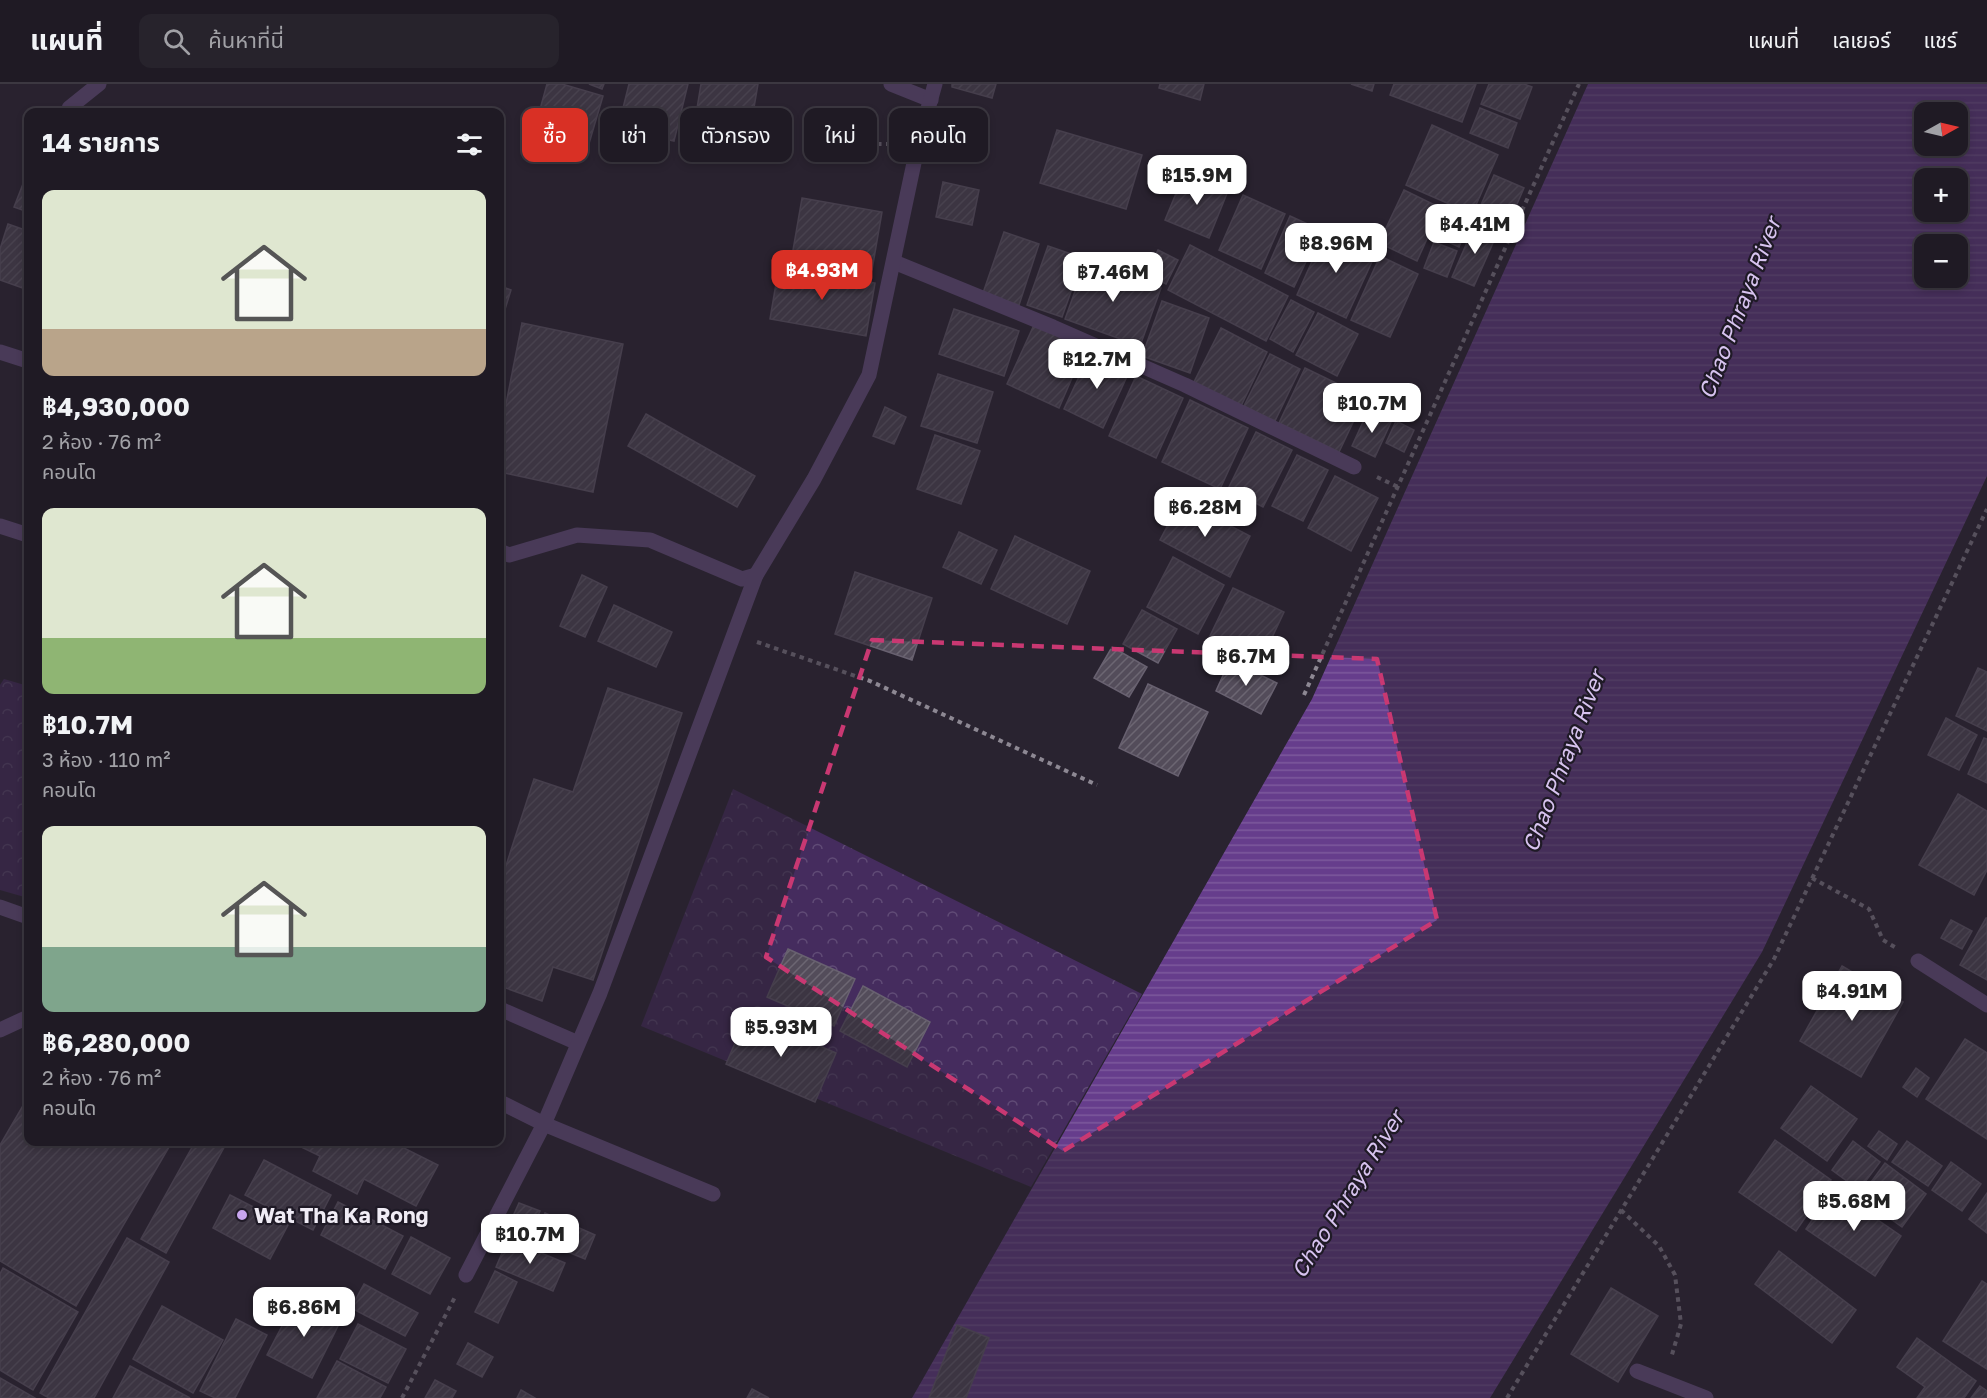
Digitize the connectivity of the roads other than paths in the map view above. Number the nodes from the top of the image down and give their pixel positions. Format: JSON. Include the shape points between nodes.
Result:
{"nodes":[{"id":1,"x":99,"y":84,"type":"edge"},
{"id":2,"x":891,"y":84,"type":"edge"},
{"id":3,"x":935,"y":84,"type":"edge"},
{"id":4,"x":931,"y":100,"type":"junction"},
{"id":5,"x":69,"y":108,"type":"dead end"},
{"id":6,"x":894,"y":262,"type":"junction"},
{"id":7,"x":0,"y":352,"type":"edge"},
{"id":8,"x":24,"y":360,"type":"edge"},
{"id":9,"x":1354,"y":467,"type":"dead end"},
{"id":10,"x":0,"y":526,"type":"edge"},
{"id":11,"x":24,"y":534,"type":"edge"},
{"id":12,"x":504,"y":553,"type":"edge"},
{"id":13,"x":756,"y":575,"type":"junction"},
{"id":14,"x":0,"y":907,"type":"edge"},
{"id":15,"x":24,"y":916,"type":"edge"},
{"id":16,"x":1918,"y":962,"type":"road end"},
{"id":17,"x":1987,"y":1005,"type":"edge"},
{"id":18,"x":504,"y":1011,"type":"edge"},
{"id":19,"x":24,"y":1019,"type":"edge"},
{"id":20,"x":0,"y":1030,"type":"edge"},
{"id":21,"x":578,"y":1043,"type":"junction"},
{"id":22,"x":504,"y":1104,"type":"edge"},
{"id":23,"x":544,"y":1124,"type":"junction"},
{"id":24,"x":713,"y":1194,"type":"dead end"},
{"id":25,"x":466,"y":1275,"type":"road end"},
{"id":26,"x":1638,"y":1371,"type":"dead end"},
{"id":27,"x":1706,"y":1398,"type":"edge"}],
"edges":[{"from":1,"to":5,"type":"street"},
{"from":2,"to":4,"type":"street"},
{"from":3,"to":4,"type":"street"},
{"from":4,"to":6,"type":"street"},
{"from":6,"to":9,"type":"street","via":[[1174,380]]},
{"from":6,"to":13,"type":"street","via":[[869,375],[814,479]]},
{"from":7,"to":8,"type":"street"},
{"from":10,"to":11,"type":"street"},
{"from":12,"to":13,"type":"street","via":[[509,555],[577,535],[650,540],[742,579]]},
{"from":13,"to":21,"type":"street"},
{"from":14,"to":15,"type":"street"},
{"from":16,"to":17,"type":"street"},
{"from":18,"to":21,"type":"street"},
{"from":19,"to":20,"type":"street"},
{"from":21,"to":23,"type":"street"},
{"from":22,"to":23,"type":"street"},
{"from":23,"to":24,"type":"street"},
{"from":23,"to":25,"type":"street"},
{"from":26,"to":27,"type":"street"}]}
